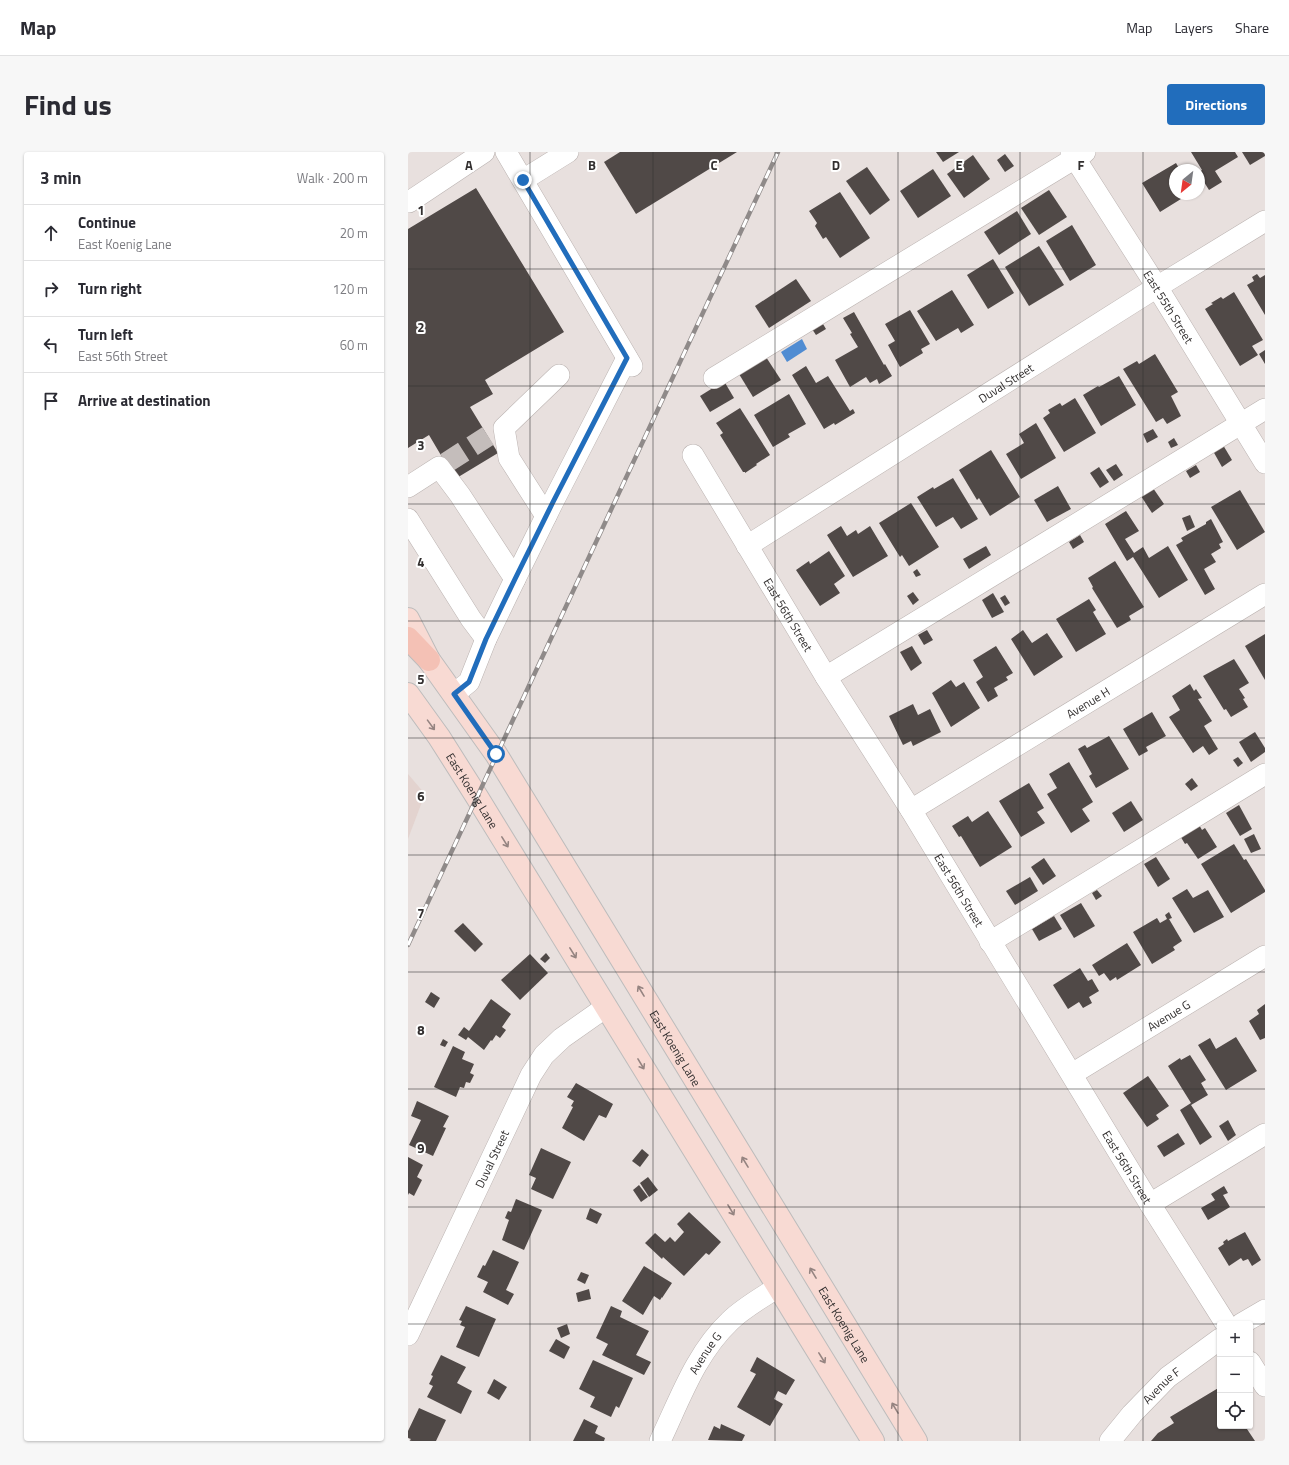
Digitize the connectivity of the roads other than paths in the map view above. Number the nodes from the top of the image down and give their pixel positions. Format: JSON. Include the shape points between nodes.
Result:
{"nodes":[{"id":1,"x":484,"y":152,"type":"edge"},
{"id":2,"x":506,"y":152,"type":"edge"},
{"id":3,"x":568,"y":152,"type":"edge"},
{"id":4,"x":1077,"y":154,"type":"edge"},
{"id":5,"x":523,"y":180,"type":"junction"},
{"id":6,"x":409,"y":202,"type":"dead end"},
{"id":7,"x":1265,"y":221,"type":"edge"},
{"id":8,"x":1157,"y":287,"type":"junction"},
{"id":9,"x":560,"y":375,"type":"dead end"},
{"id":10,"x":714,"y":378,"type":"dead end"},
{"id":11,"x":1265,"y":409,"type":"edge"},
{"id":12,"x":1241,"y":424,"type":"junction"},
{"id":13,"x":693,"y":455,"type":"dead end"},
{"id":14,"x":1265,"y":464,"type":"edge"},
{"id":15,"x":408,"y":487,"type":"edge"},
{"id":16,"x":546,"y":516,"type":"junction"},
{"id":17,"x":408,"y":519,"type":"edge"},
{"id":18,"x":747,"y":546,"type":"junction"},
{"id":19,"x":515,"y":579,"type":"junction"},
{"id":20,"x":1265,"y":594,"type":"edge"},
{"id":21,"x":408,"y":619,"type":"edge"},
{"id":22,"x":408,"y":638,"type":"edge"},
{"id":23,"x":486,"y":639,"type":"junction"},
{"id":24,"x":429,"y":660,"type":"junction"},
{"id":25,"x":826,"y":677,"type":"junction"},
{"id":26,"x":408,"y":694,"type":"edge"},
{"id":27,"x":454,"y":694,"type":"junction"},
{"id":28,"x":1265,"y":774,"type":"edge"},
{"id":29,"x":911,"y":810,"type":"junction"},
{"id":30,"x":990,"y":942,"type":"junction"},
{"id":31,"x":1265,"y":956,"type":"edge"},
{"id":32,"x":606,"y":1007,"type":"junction"},
{"id":33,"x":1072,"y":1074,"type":"junction"},
{"id":34,"x":1265,"y":1134,"type":"edge"},
{"id":35,"x":1150,"y":1204,"type":"junction"},
{"id":36,"x":778,"y":1287,"type":"junction"},
{"id":37,"x":1265,"y":1310,"type":"edge"},
{"id":38,"x":1224,"y":1321,"type":"edge"},
{"id":39,"x":1247,"y":1321,"type":"edge"},
{"id":40,"x":408,"y":1334,"type":"edge"},
{"id":41,"x":1217,"y":1341,"type":"edge"},
{"id":42,"x":1253,"y":1367,"type":"edge"},
{"id":43,"x":1265,"y":1386,"type":"edge"},
{"id":44,"x":660,"y":1441,"type":"edge"},
{"id":45,"x":873,"y":1441,"type":"edge"},
{"id":46,"x":916,"y":1441,"type":"edge"},
{"id":47,"x":1110,"y":1441,"type":"edge"}],
"edges":[{"from":1,"to":6,"type":"street"},
{"from":2,"to":5,"type":"street"},
{"from":3,"to":5,"type":"street"},
{"from":4,"to":8,"type":"street","name":"East 55th Street"},
{"from":4,"to":10,"type":"street"},
{"from":5,"to":16,"type":"street","via":[[629,362]]},
{"from":7,"to":8,"type":"street","name":"Duval Street"},
{"from":8,"to":12,"type":"street","name":"East 55th Street"},
{"from":8,"to":18,"type":"street","name":"Duval Street"},
{"from":9,"to":16,"type":"street","via":[[496,432],[509,458]]},
{"from":11,"to":12,"type":"street"},
{"from":12,"to":14,"type":"street","name":"East 55th Street"},
{"from":12,"to":25,"type":"street"},
{"from":13,"to":18,"type":"street","name":"East 56th Street"},
{"from":15,"to":19,"type":"street","via":[[442,465]]},
{"from":16,"to":19,"type":"street"},
{"from":17,"to":23,"type":"street"},
{"from":18,"to":25,"type":"street","name":"East 56th Street"},
{"from":19,"to":23,"type":"street"},
{"from":20,"to":29,"type":"street","name":"Avenue H"},
{"from":21,"to":24,"type":"main road","name":"East Koenig Lane"},
{"from":22,"to":24,"type":"highway"},
{"from":23,"to":27,"type":"street","via":[[469,682]]},
{"from":24,"to":27,"type":"main road","name":"East Koenig Lane"},
{"from":25,"to":29,"type":"street","name":"East 56th Street"},
{"from":26,"to":32,"type":"main road","name":"East Koenig Lane","one_way":true,"via":[[440,737]]},
{"from":46,"to":27,"type":"main road","name":"East Koenig Lane","one_way":true,"via":[[496,754]]},
{"from":28,"to":30,"type":"street"},
{"from":29,"to":30,"type":"street","name":"East 56th Street"},
{"from":30,"to":33,"type":"street","name":"East 56th Street"},
{"from":31,"to":33,"type":"street","name":"Avenue G"},
{"from":32,"to":36,"type":"main road","name":"East Koenig Lane","one_way":true},
{"from":32,"to":40,"type":"street","name":"Duval Street","via":[[562,1038],[544,1055],[532,1074]]},
{"from":33,"to":35,"type":"street","name":"East 56th Street"},
{"from":34,"to":35,"type":"street"},
{"from":35,"to":38,"type":"street","name":"East 56th Street"},
{"from":36,"to":44,"type":"street","name":"Avenue G","via":[[731,1320],[707,1347]]},
{"from":36,"to":45,"type":"main road","name":"East Koenig Lane","one_way":true},
{"from":37,"to":39,"type":"street"},
{"from":41,"to":47,"type":"street","name":"Avenue F","via":[[1168,1377]]},
{"from":42,"to":43,"type":"street"}]}
